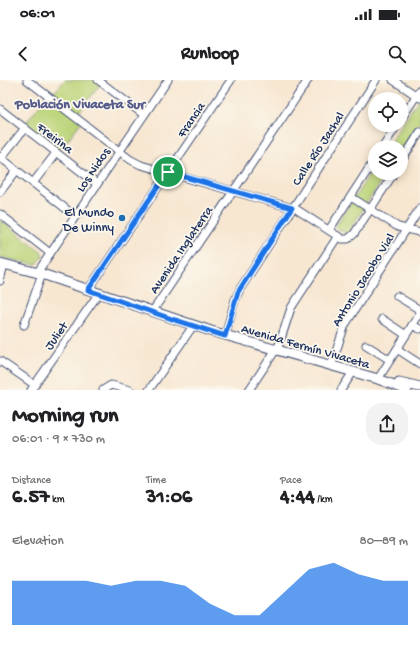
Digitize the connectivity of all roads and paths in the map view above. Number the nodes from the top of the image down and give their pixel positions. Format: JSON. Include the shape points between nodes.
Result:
{"nodes":[{"id":1,"x":27,"y":80,"type":"edge"},
{"id":2,"x":98,"y":80,"type":"edge"},
{"id":3,"x":168,"y":80,"type":"edge"},
{"id":4,"x":231,"y":80,"type":"edge"},
{"id":5,"x":308,"y":80,"type":"edge"},
{"id":6,"x":376,"y":80,"type":"edge"},
{"id":7,"x":393,"y":80,"type":"edge"},
{"id":8,"x":419,"y":94,"type":"edge"},
{"id":9,"x":0,"y":109,"type":"edge"},
{"id":10,"x":408,"y":109,"type":"edge"},
{"id":11,"x":144,"y":115,"type":"junction"},
{"id":12,"x":25,"y":128,"type":"junction"},
{"id":13,"x":420,"y":132,"type":"edge"},
{"id":14,"x":119,"y":151,"type":"junction"},
{"id":15,"x":408,"y":151,"type":"edge"},
{"id":16,"x":56,"y":153,"type":"junction"},
{"id":17,"x":1,"y":158,"type":"edge"},
{"id":18,"x":17,"y":170,"type":"junction"},
{"id":19,"x":368,"y":170,"type":"edge"},
{"id":20,"x":168,"y":172,"type":"junction"},
{"id":21,"x":389,"y":180,"type":"edge"},
{"id":22,"x":33,"y":183,"type":"junction"},
{"id":23,"x":97,"y":184,"type":"junction"},
{"id":24,"x":234,"y":191,"type":"junction"},
{"id":25,"x":0,"y":192,"type":"edge"},
{"id":26,"x":351,"y":197,"type":"junction"},
{"id":27,"x":292,"y":208,"type":"junction"},
{"id":28,"x":420,"y":208,"type":"edge"},
{"id":29,"x":370,"y":209,"type":"junction"},
{"id":30,"x":0,"y":214,"type":"edge"},
{"id":31,"x":75,"y":216,"type":"junction"},
{"id":32,"x":406,"y":229,"type":"junction"},
{"id":33,"x":329,"y":230,"type":"junction"},
{"id":34,"x":420,"y":232,"type":"edge"},
{"id":35,"x":338,"y":236,"type":"junction"},
{"id":36,"x":50,"y":253,"type":"junction"},
{"id":37,"x":2,"y":263,"type":"edge"},
{"id":38,"x":39,"y":273,"type":"junction"},
{"id":39,"x":0,"y":281,"type":"edge"},
{"id":40,"x":88,"y":290,"type":"junction"},
{"id":41,"x":99,"y":294,"type":"junction"},
{"id":42,"x":397,"y":296,"type":"dead end"},
{"id":43,"x":420,"y":311,"type":"edge"},
{"id":44,"x":152,"y":312,"type":"junction"},
{"id":45,"x":382,"y":320,"type":"dead end"},
{"id":46,"x":412,"y":324,"type":"junction"},
{"id":47,"x":24,"y":325,"type":"dead end"},
{"id":48,"x":193,"y":326,"type":"junction"},
{"id":49,"x":420,"y":329,"type":"edge"},
{"id":50,"x":406,"y":335,"type":"junction"},
{"id":51,"x":225,"y":336,"type":"junction"},
{"id":52,"x":366,"y":345,"type":"dead end"},
{"id":53,"x":397,"y":349,"type":"junction"},
{"id":54,"x":276,"y":350,"type":"junction"},
{"id":55,"x":390,"y":360,"type":"junction"},
{"id":56,"x":0,"y":361,"type":"edge"},
{"id":57,"x":420,"y":364,"type":"edge"},
{"id":58,"x":331,"y":366,"type":"junction"},
{"id":59,"x":353,"y":372,"type":"junction"},
{"id":60,"x":378,"y":379,"type":"junction"},
{"id":61,"x":420,"y":387,"type":"edge"},
{"id":62,"x":33,"y":388,"type":"edge"},
{"id":63,"x":103,"y":390,"type":"edge"},
{"id":64,"x":130,"y":390,"type":"edge"},
{"id":65,"x":149,"y":390,"type":"edge"},
{"id":66,"x":249,"y":390,"type":"edge"},
{"id":67,"x":341,"y":390,"type":"edge"},
{"id":68,"x":407,"y":390,"type":"edge"}],
"edges":[{"from":1,"to":14,"type":"street"},
{"from":2,"to":11,"type":"street"},
{"from":3,"to":11,"type":"street","name":"Los Nidos"},
{"from":4,"to":20,"type":"street","name":"Francia"},
{"from":5,"to":24,"type":"street","name":"Avenida Inglaterra"},
{"from":6,"to":27,"type":"street","name":"Calle Río Jachal"},
{"from":7,"to":8,"type":"street"},
{"from":8,"to":10,"type":"street"},
{"from":9,"to":12,"type":"street","name":"Freirina"},
{"from":11,"to":14,"type":"street","name":"Los Nidos"},
{"from":12,"to":16,"type":"street","name":"Freirina"},
{"from":12,"to":17,"type":"street"},
{"from":13,"to":15,"type":"street"},
{"from":14,"to":20,"type":"street","via":[[138,163]]},
{"from":14,"to":23,"type":"street","name":"Los Nidos"},
{"from":16,"to":22,"type":"street"},
{"from":16,"to":23,"type":"street","name":"Freirina"},
{"from":17,"to":18,"type":"street"},
{"from":18,"to":22,"type":"street"},
{"from":18,"to":25,"type":"street"},
{"from":19,"to":26,"type":"street"},
{"from":20,"to":24,"type":"street"},
{"from":20,"to":40,"type":"street","name":"Francia"},
{"from":21,"to":29,"type":"street"},
{"from":22,"to":31,"type":"street"},
{"from":23,"to":31,"type":"street","name":"Los Nidos"},
{"from":24,"to":27,"type":"street"},
{"from":24,"to":44,"type":"street","name":"Avenida Inglaterra"},
{"from":26,"to":29,"type":"street"},
{"from":26,"to":33,"type":"street"},
{"from":27,"to":33,"type":"street"},
{"from":27,"to":51,"type":"street","name":"Calle Río Jachal","via":[[238,292]]},
{"from":28,"to":32,"type":"street","name":"Antonio Jacobo Vial"},
{"from":29,"to":32,"type":"street"},
{"from":29,"to":35,"type":"street","via":[[352,236],[345,240]]},
{"from":30,"to":36,"type":"street"},
{"from":31,"to":36,"type":"street","name":"Los Nidos"},
{"from":32,"to":34,"type":"street"},
{"from":32,"to":58,"type":"street","name":"Antonio Jacobo Vial","via":[[345,325]]},
{"from":33,"to":35,"type":"street"},
{"from":35,"to":54,"type":"street","via":[[291,308]]},
{"from":36,"to":38,"type":"street","name":"Los Nidos"},
{"from":37,"to":38,"type":"main road","name":"Avenida Fermín Vivaceta"},
{"from":37,"to":39,"type":"street"},
{"from":38,"to":40,"type":"main road","name":"Avenida Fermín Vivaceta"},
{"from":38,"to":47,"type":"street","name":"Los Nidos"},
{"from":40,"to":41,"type":"main road","name":"Avenida Fermín Vivaceta"},
{"from":41,"to":44,"type":"main road","name":"Avenida Fermín Vivaceta"},
{"from":41,"to":62,"type":"street","name":"Juliet"},
{"from":42,"to":43,"type":"street"},
{"from":43,"to":46,"type":"street"},
{"from":44,"to":48,"type":"main road","name":"Avenida Fermín Vivaceta"},
{"from":45,"to":50,"type":"street"},
{"from":46,"to":49,"type":"street"},
{"from":46,"to":50,"type":"street"},
{"from":48,"to":51,"type":"main road","name":"Avenida Fermín Vivaceta"},
{"from":48,"to":65,"type":"street"},
{"from":50,"to":53,"type":"street"},
{"from":51,"to":54,"type":"main road","name":"Avenida Fermín Vivaceta"},
{"from":52,"to":55,"type":"street"},
{"from":53,"to":55,"type":"street"},
{"from":53,"to":57,"type":"street"},
{"from":54,"to":58,"type":"main road","name":"Avenida Fermín Vivaceta"},
{"from":54,"to":66,"type":"street"},
{"from":55,"to":60,"type":"street"},
{"from":56,"to":62,"type":"street"},
{"from":58,"to":59,"type":"main road","name":"Avenida Fermín Vivaceta"},
{"from":59,"to":60,"type":"main road","name":"Avenida Fermín Vivaceta"},
{"from":59,"to":67,"type":"street"},
{"from":60,"to":61,"type":"main road","name":"Avenida Fermín Vivaceta"},
{"from":60,"to":68,"type":"main road","name":"Avenida Fermín Vivaceta"},
{"from":63,"to":64,"type":"street","via":[[111,385]]}]}
